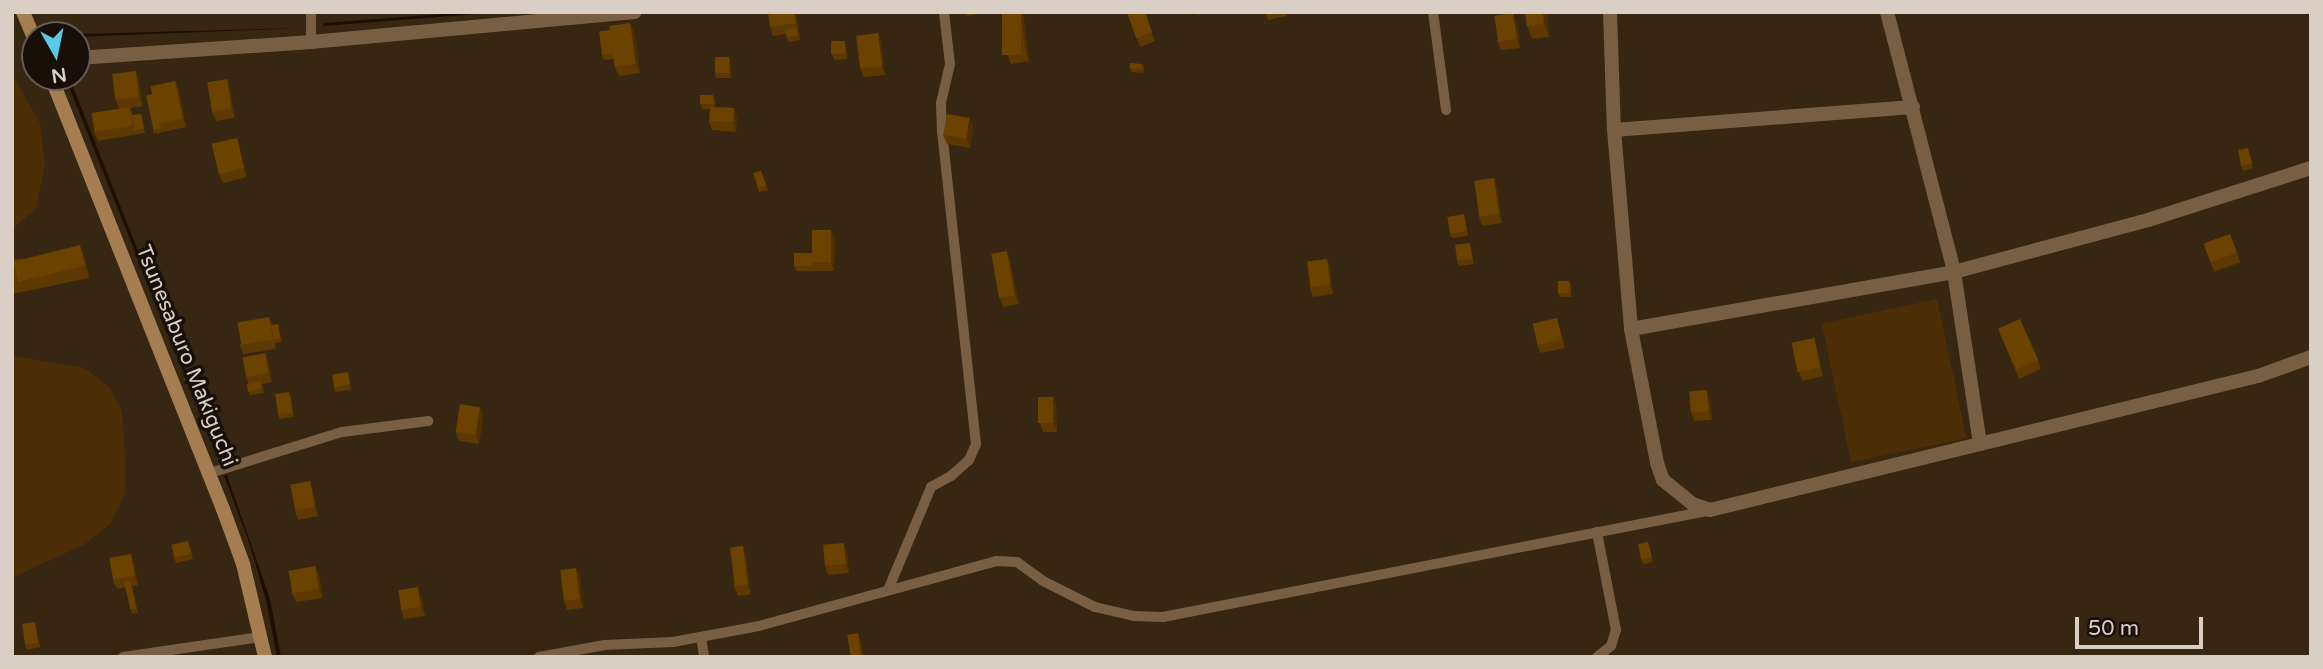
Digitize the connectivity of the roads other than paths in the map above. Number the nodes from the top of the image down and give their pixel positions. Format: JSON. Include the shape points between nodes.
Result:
{"nodes":[{"id":1,"x":311,"y":12,"type":"edge"},
{"id":2,"x":944,"y":12,"type":"edge"},
{"id":3,"x":1433,"y":12,"type":"edge"},
{"id":4,"x":1610,"y":12,"type":"edge"},
{"id":5,"x":1887,"y":12,"type":"edge"},
{"id":6,"x":628,"y":13,"type":"edge"},
{"id":7,"x":528,"y":18,"type":"edge"},
{"id":8,"x":311,"y":42,"type":"junction"},
{"id":9,"x":91,"y":57,"type":"edge"},
{"id":10,"x":57,"y":91,"type":"edge"},
{"id":11,"x":1913,"y":107,"type":"junction"},
{"id":12,"x":1446,"y":110,"type":"dead end"},
{"id":13,"x":1614,"y":130,"type":"junction"},
{"id":14,"x":2311,"y":168,"type":"edge"},
{"id":15,"x":1954,"y":272,"type":"junction"},
{"id":16,"x":1631,"y":328,"type":"junction"},
{"id":17,"x":2311,"y":357,"type":"edge"},
{"id":18,"x":428,"y":421,"type":"dead end"},
{"id":19,"x":1980,"y":444,"type":"junction"},
{"id":20,"x":210,"y":473,"type":"junction"},
{"id":21,"x":1710,"y":510,"type":"junction"},
{"id":22,"x":1597,"y":532,"type":"junction"},
{"id":23,"x":888,"y":590,"type":"junction"},
{"id":24,"x":260,"y":637,"type":"junction"},
{"id":25,"x":701,"y":637,"type":"junction"},
{"id":26,"x":123,"y":657,"type":"edge"},
{"id":27,"x":265,"y":657,"type":"edge"},
{"id":28,"x":539,"y":657,"type":"edge"},
{"id":29,"x":704,"y":657,"type":"edge"},
{"id":30,"x":1597,"y":657,"type":"edge"}],
"edges":[{"from":1,"to":8,"type":"lane"},
{"from":2,"to":23,"type":"lane","via":[[951,49],[941,103],[942,132],[976,444],[969,460],[928,493]]},
{"from":3,"to":12,"type":"lane"},
{"from":4,"to":13,"type":"street"},
{"from":5,"to":11,"type":"street"},
{"from":6,"to":7,"type":"street"},
{"from":7,"to":8,"type":"street"},
{"from":8,"to":9,"type":"street"},
{"from":10,"to":20,"type":"street","name":"Tsunesaburo Makiguchi"},
{"from":11,"to":13,"type":"street"},
{"from":11,"to":15,"type":"street"},
{"from":13,"to":16,"type":"street"},
{"from":14,"to":15,"type":"street","via":[[2148,220]]},
{"from":15,"to":16,"type":"street"},
{"from":15,"to":19,"type":"street"},
{"from":16,"to":21,"type":"street","via":[[1663,480],[1693,504]]},
{"from":17,"to":19,"type":"street","via":[[2258,376]]},
{"from":18,"to":20,"type":"lane","via":[[342,432]]},
{"from":19,"to":21,"type":"street"},
{"from":20,"to":24,"type":"street","name":"Tsunesaburo Makiguchi","via":[[243,564]]},
{"from":21,"to":22,"type":"lane"},
{"from":22,"to":23,"type":"lane","via":[[1163,617],[1095,607],[1017,562],[996,561]]},
{"from":22,"to":30,"type":"lane","via":[[1616,630],[1611,646]]},
{"from":23,"to":25,"type":"lane"},
{"from":24,"to":26,"type":"lane"},
{"from":24,"to":27,"type":"street","name":"Tsunesaburo Makiguchi"},
{"from":25,"to":28,"type":"lane","via":[[651,645],[605,645]]},
{"from":25,"to":29,"type":"lane"}]}
